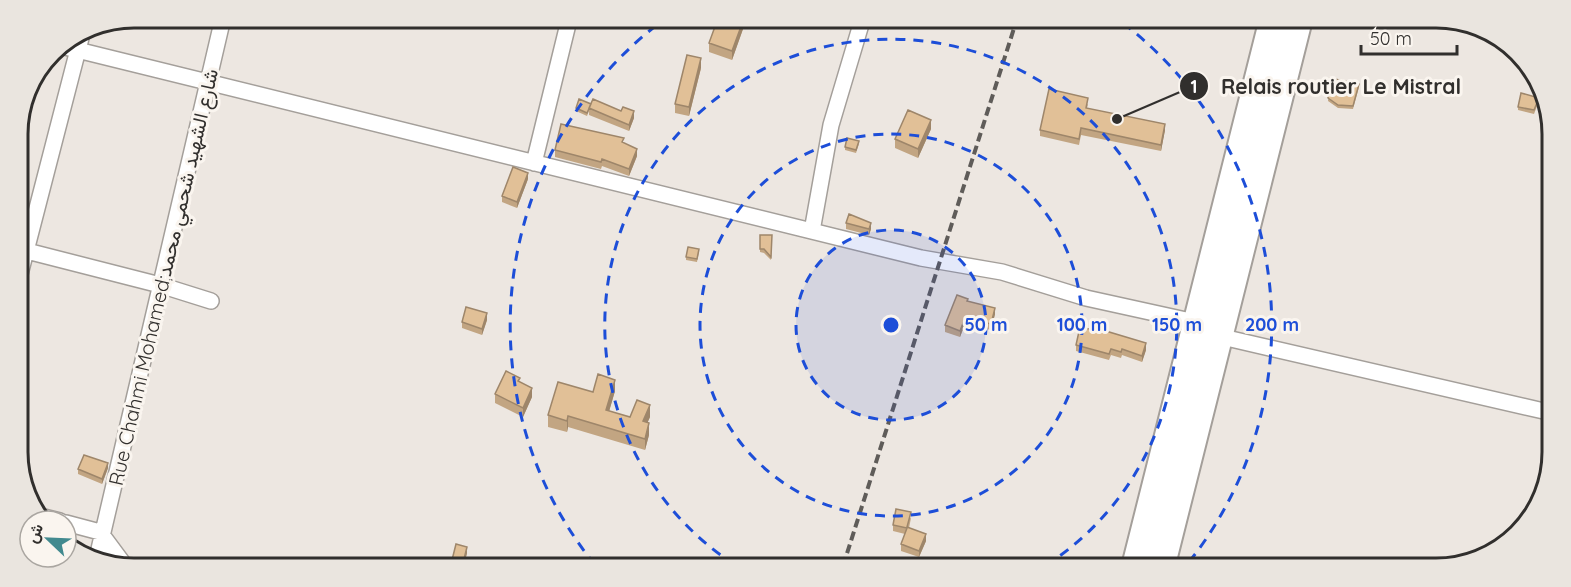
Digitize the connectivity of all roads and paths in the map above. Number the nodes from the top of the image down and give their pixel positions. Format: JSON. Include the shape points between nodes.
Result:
{"nodes":[{"id":1,"x":221,"y":28,"type":"edge"},
{"id":2,"x":567,"y":28,"type":"edge"},
{"id":3,"x":860,"y":28,"type":"edge"},
{"id":4,"x":1272,"y":28,"type":"edge"},
{"id":5,"x":1297,"y":28,"type":"edge"},
{"id":6,"x":79,"y":44,"type":"edge"},
{"id":7,"x":209,"y":81,"type":"junction"},
{"id":8,"x":534,"y":163,"type":"junction"},
{"id":9,"x":29,"y":226,"type":"edge"},
{"id":10,"x":812,"y":231,"type":"junction"},
{"id":11,"x":29,"y":252,"type":"edge"},
{"id":12,"x":160,"y":285,"type":"junction"},
{"id":13,"x":211,"y":301,"type":"dead end"},
{"id":14,"x":1186,"y":320,"type":"dead end"},
{"id":15,"x":1218,"y":336,"type":"junction"},
{"id":16,"x":1542,"y":411,"type":"edge"},
{"id":17,"x":78,"y":527,"type":"edge"},
{"id":18,"x":102,"y":535,"type":"junction"},
{"id":19,"x":98,"y":552,"type":"edge"},
{"id":20,"x":119,"y":557,"type":"edge"},
{"id":21,"x":1138,"y":558,"type":"edge"},
{"id":22,"x":1162,"y":558,"type":"edge"}],
"edges":[{"from":1,"to":7,"type":"street","name":"Rue Chahmi Mohamed;شارع الشهيد شحمي محمد"},
{"from":2,"to":8,"type":"street"},
{"from":3,"to":10,"type":"street","via":[[831,125]]},
{"from":4,"to":21,"type":"highway"},
{"from":5,"to":15,"type":"highway"},
{"from":6,"to":7,"type":"street"},
{"from":6,"to":9,"type":"street"},
{"from":7,"to":8,"type":"street"},
{"from":7,"to":12,"type":"street","name":"Rue Chahmi Mohamed;شارع الشهيد شحمي محمد"},
{"from":8,"to":10,"type":"street"},
{"from":10,"to":14,"type":"street","via":[[921,258],[1002,272],[1086,298]]},
{"from":11,"to":12,"type":"street"},
{"from":12,"to":13,"type":"street"},
{"from":12,"to":18,"type":"street","name":"Rue Chahmi Mohamed;شارع الشهيد شحمي محمد"},
{"from":15,"to":16,"type":"street"},
{"from":15,"to":22,"type":"highway"},
{"from":17,"to":18,"type":"street"},
{"from":18,"to":19,"type":"street","name":"Rue Chahmi Mohamed;شارع الشهيد شحمي محمد"},
{"from":18,"to":20,"type":"street"}]}
